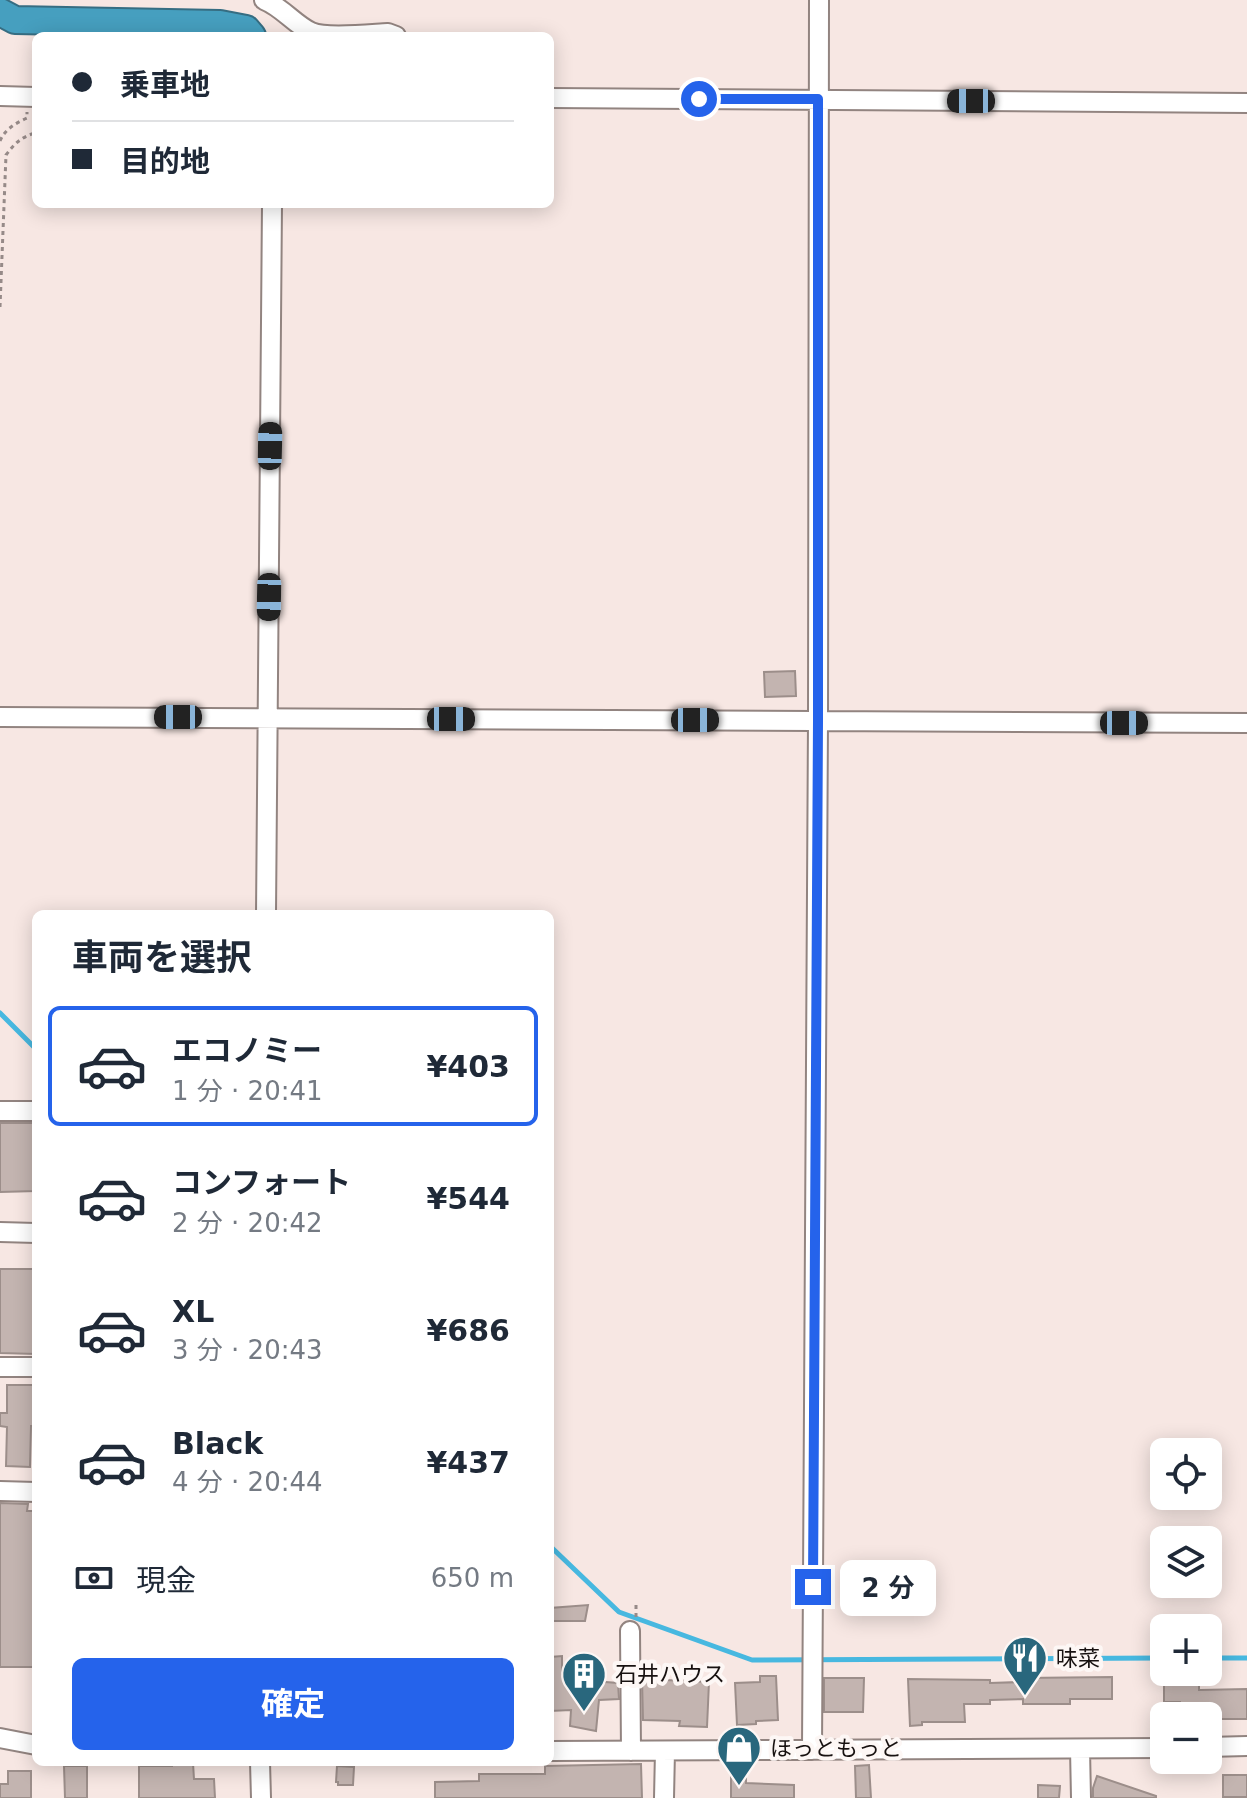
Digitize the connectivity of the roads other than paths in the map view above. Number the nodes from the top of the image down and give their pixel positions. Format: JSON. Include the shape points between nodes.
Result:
{"nodes":[{"id":1,"x":819,"y":0,"type":"edge"},
{"id":2,"x":269,"y":1,"type":"edge"},
{"id":3,"x":5,"y":19,"type":"edge"},
{"id":4,"x":249,"y":32,"type":"edge"},
{"id":5,"x":311,"y":32,"type":"edge"},
{"id":6,"x":0,"y":96,"type":"edge"},
{"id":7,"x":31,"y":97,"type":"edge"},
{"id":8,"x":554,"y":98,"type":"edge"},
{"id":9,"x":818,"y":99,"type":"junction"},
{"id":10,"x":1247,"y":103,"type":"edge"},
{"id":11,"x":272,"y":208,"type":"edge"},
{"id":12,"x":0,"y":717,"type":"edge"},
{"id":13,"x":268,"y":718,"type":"junction"},
{"id":14,"x":818,"y":721,"type":"junction"},
{"id":15,"x":1247,"y":723,"type":"edge"},
{"id":16,"x":266,"y":910,"type":"edge"},
{"id":17,"x":0,"y":1111,"type":"edge"},
{"id":18,"x":32,"y":1111,"type":"edge"},
{"id":19,"x":0,"y":1232,"type":"edge"},
{"id":20,"x":32,"y":1233,"type":"edge"},
{"id":21,"x":0,"y":1367,"type":"edge"},
{"id":22,"x":32,"y":1367,"type":"edge"},
{"id":23,"x":0,"y":1491,"type":"edge"},
{"id":24,"x":32,"y":1492,"type":"edge"},
{"id":25,"x":630,"y":1631,"type":"dead end"},
{"id":26,"x":0,"y":1738,"type":"edge"},
{"id":27,"x":32,"y":1744,"type":"edge"},
{"id":28,"x":1247,"y":1746,"type":"edge"},
{"id":29,"x":1222,"y":1747,"type":"edge"},
{"id":30,"x":1150,"y":1748,"type":"edge"},
{"id":31,"x":1080,"y":1749,"type":"junction"},
{"id":32,"x":812,"y":1750,"type":"junction"},
{"id":33,"x":554,"y":1751,"type":"edge"},
{"id":34,"x":631,"y":1751,"type":"junction"},
{"id":35,"x":665,"y":1751,"type":"junction"},
{"id":36,"x":260,"y":1766,"type":"edge"},
{"id":37,"x":261,"y":1798,"type":"edge"},
{"id":38,"x":664,"y":1798,"type":"edge"},
{"id":39,"x":1081,"y":1798,"type":"edge"}],
"edges":[{"from":1,"to":9,"type":"street"},
{"from":2,"to":5,"type":"street"},
{"from":3,"to":4,"type":"highway","via":[[220,24]]},
{"from":6,"to":7,"type":"street"},
{"from":8,"to":9,"type":"street"},
{"from":9,"to":10,"type":"street"},
{"from":9,"to":14,"type":"street"},
{"from":11,"to":13,"type":"street"},
{"from":12,"to":13,"type":"street"},
{"from":13,"to":14,"type":"street"},
{"from":13,"to":16,"type":"street"},
{"from":14,"to":15,"type":"street"},
{"from":14,"to":32,"type":"street"},
{"from":17,"to":18,"type":"street"},
{"from":19,"to":20,"type":"street"},
{"from":21,"to":22,"type":"street"},
{"from":23,"to":24,"type":"street"},
{"from":25,"to":34,"type":"street"},
{"from":26,"to":27,"type":"street"},
{"from":28,"to":29,"type":"street"},
{"from":30,"to":31,"type":"street"},
{"from":31,"to":32,"type":"street"},
{"from":31,"to":39,"type":"street"},
{"from":32,"to":35,"type":"street"},
{"from":33,"to":34,"type":"street"},
{"from":34,"to":35,"type":"street"},
{"from":35,"to":38,"type":"street"},
{"from":36,"to":37,"type":"street"}]}
